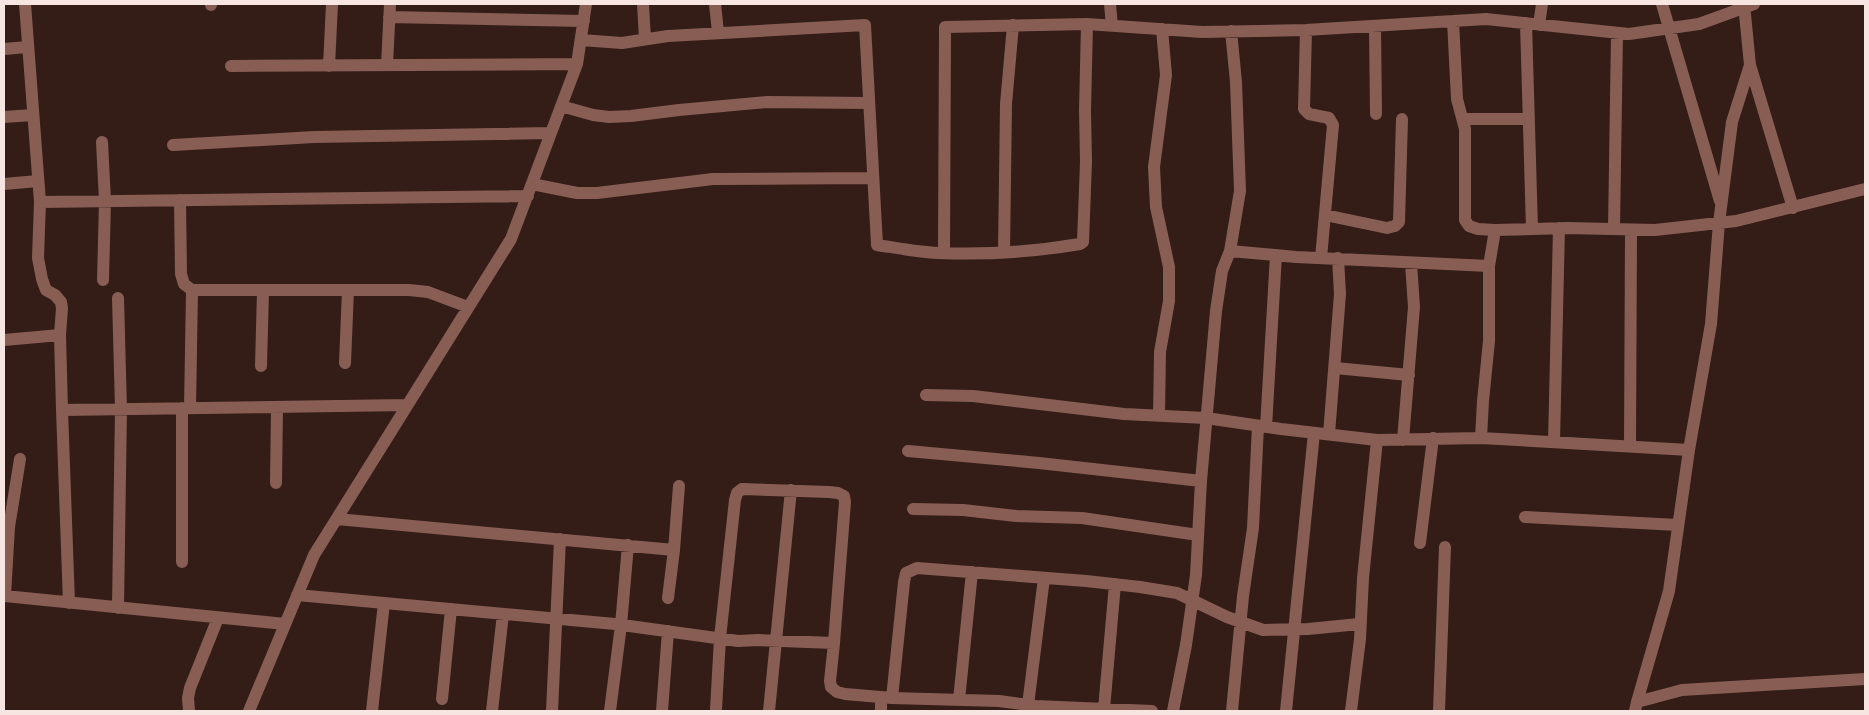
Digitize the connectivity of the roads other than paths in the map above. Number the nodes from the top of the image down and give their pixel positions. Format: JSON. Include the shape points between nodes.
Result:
{"nodes":[{"id":1,"x":25,"y":4,"type":"edge"},
{"id":2,"x":332,"y":4,"type":"edge"},
{"id":3,"x":586,"y":4,"type":"edge"},
{"id":4,"x":643,"y":4,"type":"edge"},
{"id":5,"x":715,"y":4,"type":"edge"},
{"id":6,"x":1110,"y":4,"type":"edge"},
{"id":7,"x":1542,"y":4,"type":"edge"},
{"id":8,"x":1662,"y":4,"type":"edge"},
{"id":9,"x":1747,"y":5,"type":"edge"},
{"id":10,"x":390,"y":10,"type":"edge"},
{"id":11,"x":584,"y":21,"type":"junction"},
{"id":12,"x":1453,"y":21,"type":"junction"},
{"id":13,"x":1087,"y":24,"type":"junction"},
{"id":14,"x":1533,"y":24,"type":"junction"},
{"id":15,"x":1013,"y":25,"type":"junction"},
{"id":16,"x":1112,"y":26,"type":"junction"},
{"id":17,"x":1375,"y":27,"type":"junction"},
{"id":18,"x":1669,"y":28,"type":"junction"},
{"id":19,"x":1162,"y":29,"type":"junction"},
{"id":20,"x":1306,"y":30,"type":"junction"},
{"id":21,"x":1231,"y":31,"type":"junction"},
{"id":22,"x":718,"y":32,"type":"junction"},
{"id":23,"x":1617,"y":33,"type":"junction"},
{"id":24,"x":645,"y":39,"type":"junction"},
{"id":25,"x":581,"y":40,"type":"junction"},
{"id":26,"x":27,"y":47,"type":"junction"},
{"id":27,"x":4,"y":48,"type":"edge"},
{"id":28,"x":577,"y":64,"type":"junction"},
{"id":29,"x":387,"y":65,"type":"junction"},
{"id":30,"x":1750,"y":65,"type":"junction"},
{"id":31,"x":231,"y":66,"type":"dead end"},
{"id":32,"x":330,"y":66,"type":"junction"},
{"id":33,"x":868,"y":103,"type":"junction"},
{"id":34,"x":561,"y":106,"type":"junction"},
{"id":35,"x":33,"y":114,"type":"junction"},
{"id":36,"x":1376,"y":114,"type":"dead end"},
{"id":37,"x":4,"y":117,"type":"edge"},
{"id":38,"x":1402,"y":119,"type":"dead end"},
{"id":39,"x":1463,"y":119,"type":"junction"},
{"id":40,"x":1529,"y":119,"type":"junction"},
{"id":41,"x":551,"y":133,"type":"junction"},
{"id":42,"x":102,"y":142,"type":"dead end"},
{"id":43,"x":173,"y":145,"type":"dead end"},
{"id":44,"x":873,"y":178,"type":"junction"},
{"id":45,"x":38,"y":181,"type":"junction"},
{"id":46,"x":4,"y":184,"type":"edge"},
{"id":47,"x":1865,"y":189,"type":"edge"},
{"id":48,"x":530,"y":190,"type":"junction"},
{"id":49,"x":180,"y":200,"type":"junction"},
{"id":50,"x":105,"y":201,"type":"junction"},
{"id":51,"x":40,"y":202,"type":"junction"},
{"id":52,"x":1721,"y":206,"type":"junction"},
{"id":53,"x":1793,"y":208,"type":"junction"},
{"id":54,"x":1325,"y":215,"type":"junction"},
{"id":55,"x":1719,"y":223,"type":"junction"},
{"id":56,"x":1532,"y":228,"type":"junction"},
{"id":57,"x":1559,"y":228,"type":"junction"},
{"id":58,"x":1614,"y":229,"type":"junction"},
{"id":59,"x":1495,"y":230,"type":"junction"},
{"id":60,"x":1631,"y":230,"type":"junction"},
{"id":61,"x":1230,"y":251,"type":"junction"},
{"id":62,"x":1004,"y":252,"type":"junction"},
{"id":63,"x":944,"y":253,"type":"junction"},
{"id":64,"x":1276,"y":255,"type":"junction"},
{"id":65,"x":1321,"y":258,"type":"junction"},
{"id":66,"x":1338,"y":258,"type":"junction"},
{"id":67,"x":1411,"y":263,"type":"junction"},
{"id":68,"x":1489,"y":266,"type":"junction"},
{"id":69,"x":103,"y":280,"type":"dead end"},
{"id":70,"x":192,"y":290,"type":"junction"},
{"id":71,"x":348,"y":290,"type":"junction"},
{"id":72,"x":263,"y":291,"type":"junction"},
{"id":73,"x":118,"y":298,"type":"dead end"},
{"id":74,"x":468,"y":307,"type":"junction"},
{"id":75,"x":60,"y":335,"type":"junction"},
{"id":76,"x":4,"y":340,"type":"edge"},
{"id":77,"x":345,"y":362,"type":"dead end"},
{"id":78,"x":261,"y":366,"type":"dead end"},
{"id":79,"x":1335,"y":368,"type":"junction"},
{"id":80,"x":1409,"y":375,"type":"junction"},
{"id":81,"x":926,"y":395,"type":"dead end"},
{"id":82,"x":407,"y":405,"type":"junction"},
{"id":83,"x":277,"y":407,"type":"junction"},
{"id":84,"x":186,"y":408,"type":"junction"},
{"id":85,"x":121,"y":409,"type":"junction"},
{"id":86,"x":62,"y":410,"type":"junction"},
{"id":87,"x":1159,"y":416,"type":"junction"},
{"id":88,"x":1206,"y":418,"type":"junction"},
{"id":89,"x":1262,"y":426,"type":"junction"},
{"id":90,"x":1314,"y":433,"type":"junction"},
{"id":91,"x":1329,"y":434,"type":"junction"},
{"id":92,"x":1433,"y":438,"type":"junction"},
{"id":93,"x":1481,"y":438,"type":"junction"},
{"id":94,"x":1377,"y":440,"type":"junction"},
{"id":95,"x":1403,"y":440,"type":"junction"},
{"id":96,"x":1554,"y":442,"type":"junction"},
{"id":97,"x":1630,"y":446,"type":"junction"},
{"id":98,"x":1689,"y":450,"type":"junction"},
{"id":99,"x":908,"y":452,"type":"dead end"},
{"id":100,"x":20,"y":459,"type":"dead end"},
{"id":101,"x":1201,"y":481,"type":"junction"},
{"id":102,"x":276,"y":483,"type":"dead end"},
{"id":103,"x":679,"y":486,"type":"dead end"},
{"id":104,"x":791,"y":490,"type":"junction"},
{"id":105,"x":912,"y":508,"type":"dead end"},
{"id":106,"x":1525,"y":517,"type":"dead end"},
{"id":107,"x":337,"y":519,"type":"junction"},
{"id":108,"x":1678,"y":525,"type":"junction"},
{"id":109,"x":6,"y":526,"type":"edge"},
{"id":110,"x":1198,"y":536,"type":"junction"},
{"id":111,"x":560,"y":539,"type":"junction"},
{"id":112,"x":1420,"y":543,"type":"dead end"},
{"id":113,"x":628,"y":545,"type":"junction"},
{"id":114,"x":1445,"y":547,"type":"dead end"},
{"id":115,"x":674,"y":550,"type":"junction"},
{"id":116,"x":182,"y":562,"type":"dead end"},
{"id":117,"x":972,"y":572,"type":"junction"},
{"id":118,"x":1044,"y":578,"type":"junction"},
{"id":119,"x":1115,"y":584,"type":"junction"},
{"id":120,"x":297,"y":595,"type":"junction"},
{"id":121,"x":4,"y":596,"type":"edge"},
{"id":122,"x":668,"y":598,"type":"dead end"},
{"id":123,"x":1192,"y":601,"type":"junction"},
{"id":124,"x":69,"y":603,"type":"junction"},
{"id":125,"x":384,"y":603,"type":"junction"},
{"id":126,"x":118,"y":608,"type":"junction"},
{"id":127,"x":450,"y":609,"type":"junction"},
{"id":128,"x":503,"y":614,"type":"junction"},
{"id":129,"x":218,"y":618,"type":"junction"},
{"id":130,"x":557,"y":618,"type":"junction"},
{"id":131,"x":1241,"y":622,"type":"junction"},
{"id":132,"x":285,"y":624,"type":"junction"},
{"id":133,"x":1359,"y":624,"type":"junction"},
{"id":134,"x":621,"y":625,"type":"junction"},
{"id":135,"x":1293,"y":629,"type":"junction"},
{"id":136,"x":668,"y":631,"type":"junction"},
{"id":137,"x":720,"y":638,"type":"junction"},
{"id":138,"x":777,"y":641,"type":"junction"},
{"id":139,"x":834,"y":643,"type":"junction"},
{"id":140,"x":1865,"y":680,"type":"edge"},
{"id":141,"x":886,"y":698,"type":"junction"},
{"id":142,"x":442,"y":699,"type":"dead end"},
{"id":143,"x":960,"y":700,"type":"junction"},
{"id":144,"x":1028,"y":705,"type":"junction"},
{"id":145,"x":1636,"y":707,"type":"edge"},
{"id":146,"x":716,"y":709,"type":"dead end"},
{"id":147,"x":1104,"y":709,"type":"junction"},
{"id":148,"x":189,"y":711,"type":"edge"},
{"id":149,"x":248,"y":711,"type":"edge"},
{"id":150,"x":372,"y":711,"type":"edge"},
{"id":151,"x":492,"y":711,"type":"edge"},
{"id":152,"x":552,"y":711,"type":"edge"},
{"id":153,"x":610,"y":711,"type":"edge"},
{"id":154,"x":662,"y":711,"type":"edge"},
{"id":155,"x":769,"y":711,"type":"edge"},
{"id":156,"x":881,"y":711,"type":"edge"},
{"id":157,"x":1152,"y":711,"type":"edge"},
{"id":158,"x":1173,"y":711,"type":"edge"},
{"id":159,"x":1232,"y":711,"type":"edge"},
{"id":160,"x":1286,"y":711,"type":"edge"},
{"id":161,"x":1351,"y":711,"type":"edge"},
{"id":162,"x":1439,"y":711,"type":"edge"}],
"edges":[{"from":1,"to":26,"type":"street"},
{"from":2,"to":32,"type":"street"},
{"from":3,"to":11,"type":"street"},
{"from":4,"to":24,"type":"street"},
{"from":5,"to":22,"type":"street"},
{"from":6,"to":16,"type":"street"},
{"from":7,"to":14,"type":"street"},
{"from":8,"to":18,"type":"street"},
{"from":9,"to":18,"type":"street","via":[[1699,24]]},
{"from":9,"to":30,"type":"street"},
{"from":10,"to":11,"type":"street"},
{"from":10,"to":29,"type":"street"},
{"from":11,"to":25,"type":"street"},
{"from":12,"to":14,"type":"street","via":[[1486,19]]},
{"from":12,"to":17,"type":"street"},
{"from":12,"to":39,"type":"street","via":[[1457,99]]},
{"from":13,"to":15,"type":"street"},
{"from":13,"to":16,"type":"street"},
{"from":13,"to":62,"type":"street","via":[[1082,242],[1038,251]]},
{"from":14,"to":23,"type":"street"},
{"from":14,"to":40,"type":"street"},
{"from":15,"to":62,"type":"street","via":[[1006,104]]},
{"from":15,"to":63,"type":"street","via":[[945,27]]},
{"from":16,"to":19,"type":"street"},
{"from":17,"to":20,"type":"street"},
{"from":17,"to":36,"type":"street"},
{"from":18,"to":23,"type":"street"},
{"from":18,"to":52,"type":"street"},
{"from":19,"to":21,"type":"street"},
{"from":19,"to":87,"type":"street","via":[[1166,75],[1154,167],[1156,207],[1169,276],[1160,352]]},
{"from":20,"to":21,"type":"street"},
{"from":20,"to":54,"type":"street","via":[[1304,109],[1309,114],[1329,118],[1333,124]]},
{"from":21,"to":61,"type":"street","via":[[1240,191]]},
{"from":22,"to":24,"type":"street"},
{"from":22,"to":33,"type":"street","via":[[865,25]]},
{"from":23,"to":58,"type":"street"},
{"from":24,"to":25,"type":"street","via":[[622,43]]},
{"from":25,"to":28,"type":"street"},
{"from":26,"to":27,"type":"street"},
{"from":26,"to":35,"type":"street"},
{"from":28,"to":29,"type":"street"},
{"from":28,"to":34,"type":"street"},
{"from":29,"to":32,"type":"street"},
{"from":30,"to":52,"type":"street","via":[[1732,122]]},
{"from":30,"to":53,"type":"street"},
{"from":31,"to":32,"type":"street"},
{"from":33,"to":34,"type":"street","via":[[767,102],[609,117]]},
{"from":33,"to":44,"type":"street"},
{"from":34,"to":41,"type":"street"},
{"from":35,"to":37,"type":"street"},
{"from":35,"to":45,"type":"street"},
{"from":38,"to":54,"type":"street","via":[[1399,222],[1388,228]]},
{"from":39,"to":40,"type":"street"},
{"from":39,"to":59,"type":"street","via":[[1465,220],[1478,229]]},
{"from":40,"to":56,"type":"street"},
{"from":41,"to":43,"type":"street","via":[[314,137]]},
{"from":41,"to":48,"type":"street"},
{"from":42,"to":50,"type":"street"},
{"from":44,"to":48,"type":"street","via":[[713,179],[597,193]]},
{"from":44,"to":63,"type":"street","via":[[877,245]]},
{"from":45,"to":46,"type":"street"},
{"from":45,"to":51,"type":"street"},
{"from":47,"to":53,"type":"street"},
{"from":48,"to":49,"type":"street"},
{"from":48,"to":74,"type":"street","via":[[511,239]]},
{"from":49,"to":50,"type":"street"},
{"from":49,"to":70,"type":"street","via":[[181,274],[184,284]]},
{"from":50,"to":51,"type":"street"},
{"from":50,"to":69,"type":"street"},
{"from":51,"to":75,"type":"street","via":[[38,258],[46,290],[61,302]]},
{"from":52,"to":55,"type":"street"},
{"from":53,"to":55,"type":"street"},
{"from":54,"to":65,"type":"street"},
{"from":55,"to":60,"type":"street"},
{"from":55,"to":98,"type":"street","via":[[1711,324]]},
{"from":56,"to":57,"type":"street"},
{"from":56,"to":59,"type":"street"},
{"from":57,"to":58,"type":"street"},
{"from":57,"to":96,"type":"street"},
{"from":58,"to":60,"type":"street"},
{"from":59,"to":68,"type":"street"},
{"from":60,"to":97,"type":"street"},
{"from":61,"to":64,"type":"street"},
{"from":61,"to":88,"type":"street","via":[[1222,272],[1217,304]]},
{"from":62,"to":63,"type":"street"},
{"from":64,"to":65,"type":"street"},
{"from":64,"to":89,"type":"street"},
{"from":65,"to":66,"type":"street"},
{"from":66,"to":67,"type":"street"},
{"from":66,"to":79,"type":"street","via":[[1340,294]]},
{"from":67,"to":68,"type":"street"},
{"from":67,"to":80,"type":"street","via":[[1414,307]]},
{"from":68,"to":93,"type":"street"},
{"from":70,"to":72,"type":"street"},
{"from":70,"to":84,"type":"street"},
{"from":71,"to":72,"type":"street"},
{"from":71,"to":74,"type":"street","via":[[428,292]]},
{"from":71,"to":77,"type":"street"},
{"from":72,"to":78,"type":"street"},
{"from":73,"to":85,"type":"street"},
{"from":74,"to":82,"type":"street"},
{"from":75,"to":76,"type":"street"},
{"from":75,"to":86,"type":"street"},
{"from":79,"to":80,"type":"street"},
{"from":79,"to":91,"type":"street"},
{"from":80,"to":95,"type":"street"},
{"from":81,"to":87,"type":"street","via":[[973,396]]},
{"from":82,"to":83,"type":"street"},
{"from":82,"to":107,"type":"street"},
{"from":83,"to":84,"type":"street"},
{"from":83,"to":102,"type":"street"},
{"from":84,"to":85,"type":"street"},
{"from":84,"to":116,"type":"street"},
{"from":85,"to":86,"type":"street"},
{"from":85,"to":126,"type":"street"},
{"from":86,"to":124,"type":"street"},
{"from":87,"to":88,"type":"street"},
{"from":88,"to":89,"type":"street"},
{"from":88,"to":101,"type":"street"},
{"from":89,"to":90,"type":"street"},
{"from":89,"to":131,"type":"street"},
{"from":90,"to":91,"type":"street"},
{"from":90,"to":135,"type":"street"},
{"from":91,"to":94,"type":"street"},
{"from":92,"to":93,"type":"street"},
{"from":92,"to":95,"type":"street"},
{"from":92,"to":112,"type":"street"},
{"from":93,"to":96,"type":"street"},
{"from":94,"to":95,"type":"street"},
{"from":94,"to":133,"type":"street"},
{"from":96,"to":97,"type":"street"},
{"from":97,"to":98,"type":"street"},
{"from":98,"to":108,"type":"street"},
{"from":99,"to":101,"type":"street"},
{"from":100,"to":109,"type":"street"},
{"from":101,"to":110,"type":"street"},
{"from":103,"to":115,"type":"street"},
{"from":104,"to":137,"type":"street","via":[[742,490],[737,493]]},
{"from":104,"to":138,"type":"street"},
{"from":104,"to":139,"type":"street","via":[[844,496]]},
{"from":105,"to":110,"type":"street","via":[[1082,518]]},
{"from":106,"to":108,"type":"street"},
{"from":107,"to":111,"type":"street"},
{"from":107,"to":120,"type":"street","via":[[314,555]]},
{"from":108,"to":145,"type":"street","via":[[1668,591]]},
{"from":109,"to":121,"type":"street"},
{"from":110,"to":123,"type":"street"},
{"from":111,"to":113,"type":"street"},
{"from":111,"to":130,"type":"street"},
{"from":113,"to":115,"type":"street"},
{"from":113,"to":134,"type":"street"},
{"from":114,"to":162,"type":"street"},
{"from":115,"to":122,"type":"street"},
{"from":117,"to":118,"type":"street"},
{"from":117,"to":141,"type":"street","via":[[916,568],[906,573]]},
{"from":117,"to":143,"type":"street"},
{"from":118,"to":119,"type":"street"},
{"from":118,"to":144,"type":"street"},
{"from":119,"to":123,"type":"street","via":[[1177,593]]},
{"from":119,"to":147,"type":"street"},
{"from":120,"to":125,"type":"street"},
{"from":120,"to":132,"type":"street"},
{"from":121,"to":124,"type":"street"},
{"from":123,"to":131,"type":"street"},
{"from":123,"to":158,"type":"street"},
{"from":124,"to":126,"type":"street"},
{"from":125,"to":127,"type":"street"},
{"from":125,"to":150,"type":"street"},
{"from":126,"to":129,"type":"street"},
{"from":127,"to":128,"type":"street"},
{"from":127,"to":142,"type":"street"},
{"from":128,"to":130,"type":"street"},
{"from":128,"to":151,"type":"street"},
{"from":129,"to":132,"type":"street"},
{"from":129,"to":148,"type":"street","via":[[190,688]]},
{"from":130,"to":134,"type":"street"},
{"from":130,"to":152,"type":"street"},
{"from":131,"to":135,"type":"street","via":[[1263,630]]},
{"from":131,"to":159,"type":"street"},
{"from":132,"to":149,"type":"street"},
{"from":133,"to":135,"type":"street"},
{"from":133,"to":161,"type":"street"},
{"from":134,"to":136,"type":"street"},
{"from":134,"to":153,"type":"street"},
{"from":135,"to":160,"type":"street"},
{"from":136,"to":137,"type":"street"},
{"from":136,"to":154,"type":"street"},
{"from":137,"to":138,"type":"street"},
{"from":137,"to":146,"type":"street"},
{"from":138,"to":139,"type":"street"},
{"from":138,"to":155,"type":"street"},
{"from":139,"to":141,"type":"street","via":[[831,687],[845,694]]},
{"from":140,"to":145,"type":"street","via":[[1682,690]]},
{"from":141,"to":143,"type":"street"},
{"from":141,"to":156,"type":"street"},
{"from":143,"to":144,"type":"street"},
{"from":144,"to":147,"type":"street"},
{"from":147,"to":157,"type":"street"}]}
